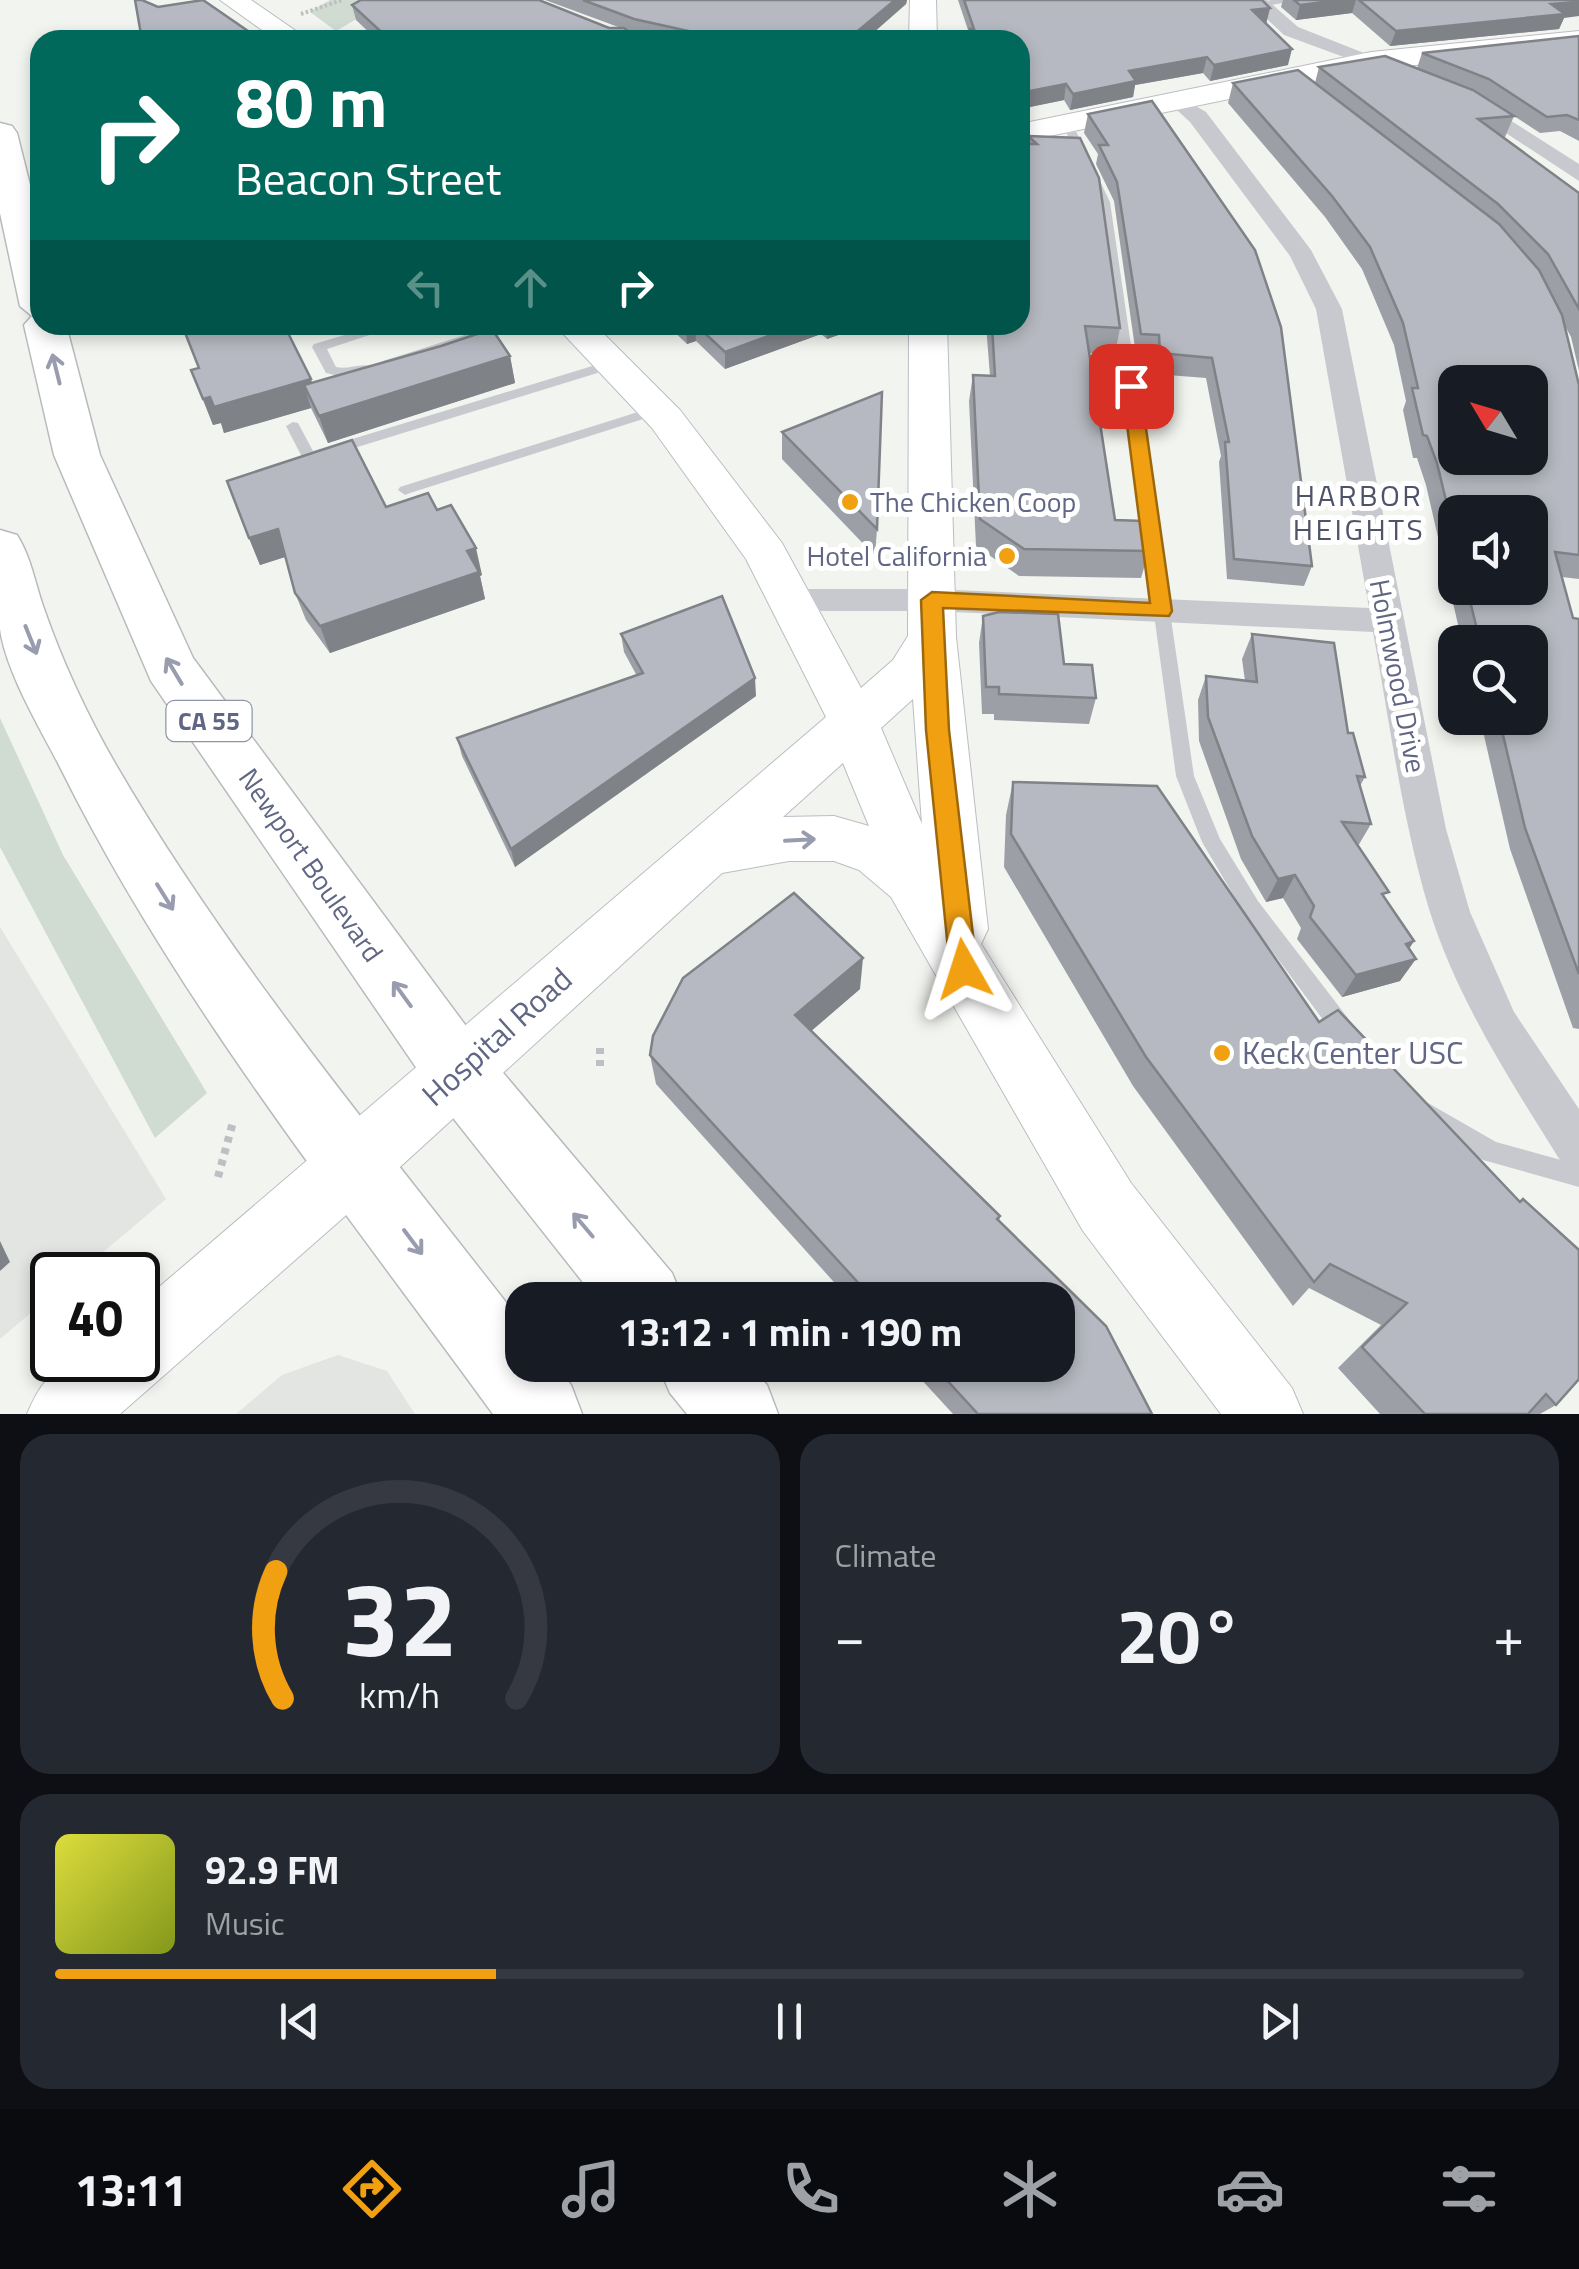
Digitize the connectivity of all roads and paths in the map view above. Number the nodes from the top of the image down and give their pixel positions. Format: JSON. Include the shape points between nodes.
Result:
{"nodes":[{"id":1,"x":233,"y":0,"type":"edge"},
{"id":2,"x":342,"y":0,"type":"edge"},
{"id":3,"x":923,"y":0,"type":"edge"},
{"id":4,"x":1296,"y":0,"type":"edge"},
{"id":5,"x":1258,"y":2,"type":"edge"},
{"id":6,"x":310,"y":12,"type":"dead end"},
{"id":7,"x":280,"y":30,"type":"edge"},
{"id":8,"x":923,"y":30,"type":"edge"},
{"id":9,"x":1579,"y":39,"type":"edge"},
{"id":10,"x":1370,"y":61,"type":"junction"},
{"id":11,"x":1423,"y":80,"type":"edge"},
{"id":12,"x":1457,"y":95,"type":"edge"},
{"id":13,"x":1177,"y":100,"type":"junction"},
{"id":14,"x":1066,"y":124,"type":"junction"},
{"id":15,"x":1030,"y":131,"type":"edge"},
{"id":16,"x":0,"y":133,"type":"edge"},
{"id":17,"x":1579,"y":174,"type":"edge"},
{"id":18,"x":30,"y":263,"type":"edge"},
{"id":19,"x":47,"y":335,"type":"edge"},
{"id":20,"x":359,"y":335,"type":"edge"},
{"id":21,"x":477,"y":335,"type":"edge"},
{"id":22,"x":584,"y":335,"type":"edge"},
{"id":23,"x":928,"y":335,"type":"edge"},
{"id":24,"x":612,"y":364,"type":"junction"},
{"id":25,"x":658,"y":410,"type":"junction"},
{"id":26,"x":293,"y":426,"type":"dead end"},
{"id":27,"x":406,"y":490,"type":"dead end"},
{"id":28,"x":0,"y":547,"type":"edge"},
{"id":29,"x":791,"y":600,"type":"junction"},
{"id":30,"x":1161,"y":611,"type":"junction"},
{"id":31,"x":932,"y":618,"type":"junction"},
{"id":32,"x":1387,"y":622,"type":"junction"},
{"id":33,"x":854,"y":722,"type":"junction"},
{"id":34,"x":704,"y":854,"type":"junction"},
{"id":35,"x":964,"y":969,"type":"junction"},
{"id":36,"x":600,"y":1048,"type":"dead end"},
{"id":37,"x":1362,"y":1051,"type":"edge"},
{"id":38,"x":600,"y":1070,"type":"dead end"},
{"id":39,"x":459,"y":1072,"type":"junction"},
{"id":40,"x":1411,"y":1099,"type":"edge"},
{"id":41,"x":233,"y":1122,"type":"dead end"},
{"id":42,"x":1579,"y":1149,"type":"edge"},
{"id":43,"x":354,"y":1164,"type":"junction"},
{"id":44,"x":1579,"y":1176,"type":"edge"},
{"id":45,"x":218,"y":1177,"type":"dead end"},
{"id":46,"x":630,"y":1282,"type":"edge"},
{"id":47,"x":160,"y":1332,"type":"edge"},
{"id":48,"x":101,"y":1382,"type":"edge"},
{"id":49,"x":712,"y":1382,"type":"edge"},
{"id":50,"x":64,"y":1414,"type":"edge"},
{"id":51,"x":542,"y":1414,"type":"edge"},
{"id":52,"x":738,"y":1414,"type":"edge"},
{"id":53,"x":1266,"y":1414,"type":"edge"}],
"edges":[{"from":1,"to":7,"type":"street"},
{"from":2,"to":6,"type":"path"},
{"from":3,"to":8,"type":"street"},
{"from":4,"to":5,"type":"lane"},
{"from":5,"to":10,"type":"street","via":[[1291,31]]},
{"from":9,"to":10,"type":"street"},
{"from":10,"to":11,"type":"street"},
{"from":10,"to":13,"type":"street","via":[[1297,83]]},
{"from":12,"to":17,"type":"street"},
{"from":13,"to":14,"type":"street"},
{"from":13,"to":32,"type":"street","name":"Holmwood Drive","via":[[1198,117],[1302,255],[1329,309]]},
{"from":14,"to":15,"type":"street"},
{"from":14,"to":30,"type":"lane","via":[[1104,202]]},
{"from":16,"to":18,"type":"highway"},
{"from":39,"to":19,"type":"highway","name":"Newport Boulevard","number":"CA 55","one_way":true,"via":[[170,667],[77,456]]},
{"from":20,"to":21,"type":"lane","via":[[319,347],[330,370],[348,374]]},
{"from":22,"to":24,"type":"street"},
{"from":23,"to":31,"type":"street"},
{"from":24,"to":25,"type":"street"},
{"from":24,"to":26,"type":"lane","via":[[309,457]]},
{"from":25,"to":27,"type":"lane"},
{"from":25,"to":29,"type":"street","via":[[766,554]]},
{"from":28,"to":43,"type":"highway","one_way":true,"via":[[30,639],[84,760],[168,904]]},
{"from":29,"to":31,"type":"street"},
{"from":29,"to":33,"type":"street"},
{"from":30,"to":31,"type":"street"},
{"from":30,"to":32,"type":"street"},
{"from":30,"to":37,"type":"lane","via":[[1185,776],[1212,842],[1251,907]]},
{"from":31,"to":33,"type":"street","name":"Hospital Road","via":[[910,672]]},
{"from":31,"to":35,"type":"street"},
{"from":32,"to":42,"type":"street","name":"Holmwood Drive","via":[[1450,912],[1500,1026]]},
{"from":33,"to":34,"type":"street","name":"Hospital Road"},
{"from":33,"to":35,"type":"street"},
{"from":34,"to":35,"type":"street","one_way":true,"via":[[803,838],[873,850],[911,880]]},
{"from":34,"to":39,"type":"street","name":"Hospital Road"},
{"from":35,"to":53,"type":"street","via":[[1107,1207]]},
{"from":36,"to":38,"type":"path"},
{"from":39,"to":43,"type":"street","name":"Hospital Road"},
{"from":46,"to":39,"type":"highway","name":"Newport Boulevard","number":"CA 55","one_way":true},
{"from":40,"to":44,"type":"lane","via":[[1491,1152]]},
{"from":41,"to":45,"type":"path"},
{"from":43,"to":47,"type":"street","name":"Hospital Road"},
{"from":43,"to":51,"type":"highway","one_way":true},
{"from":48,"to":50,"type":"street"},
{"from":49,"to":52,"type":"highway"}]}
